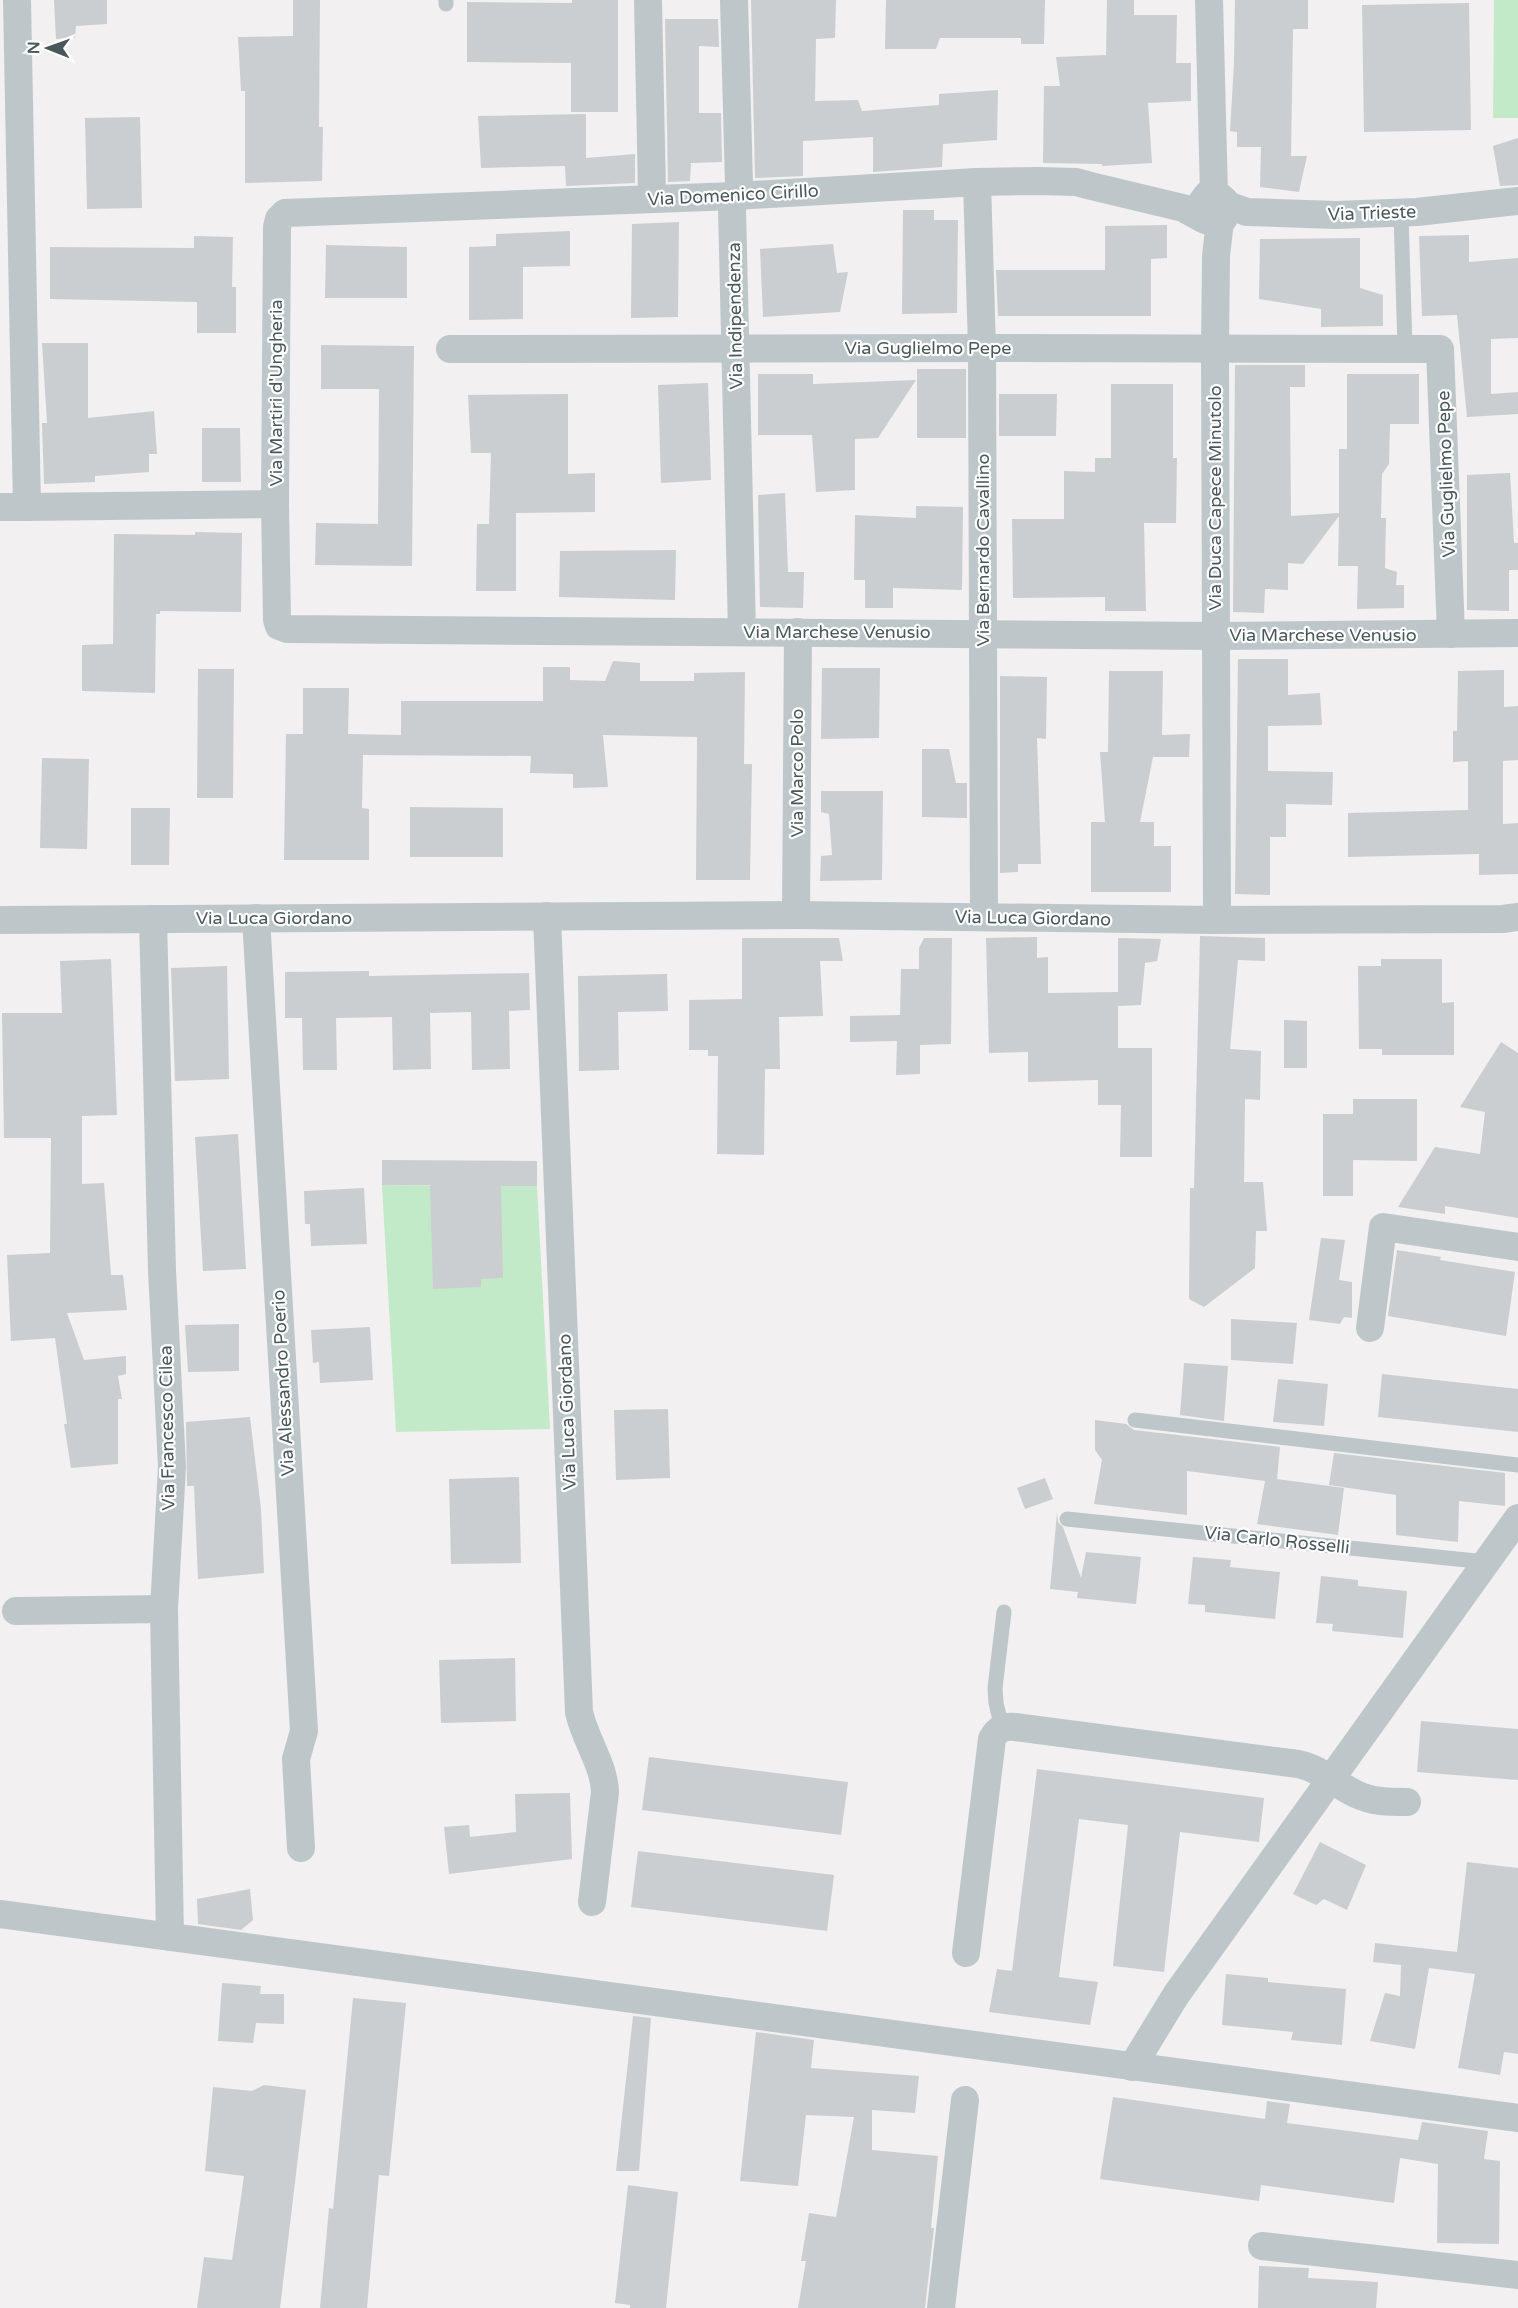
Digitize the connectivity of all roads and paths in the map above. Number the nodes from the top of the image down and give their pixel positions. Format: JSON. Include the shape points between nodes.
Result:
{"nodes":[{"id":1,"x":16,"y":0,"type":"edge"},
{"id":2,"x":648,"y":0,"type":"edge"},
{"id":3,"x":734,"y":0,"type":"edge"},
{"id":4,"x":1209,"y":0,"type":"edge"},
{"id":5,"x":977,"y":182,"type":"junction"},
{"id":6,"x":652,"y":194,"type":"dead end"},
{"id":7,"x":735,"y":196,"type":"junction"},
{"id":8,"x":1518,"y":201,"type":"edge"},
{"id":9,"x":1207,"y":209,"type":"junction"},
{"id":10,"x":1401,"y":213,"type":"junction"},
{"id":11,"x":281,"y":216,"type":"joint"},
{"id":12,"x":982,"y":348,"type":"junction"},
{"id":13,"x":450,"y":349,"type":"dead end"},
{"id":14,"x":735,"y":349,"type":"junction"},
{"id":15,"x":1405,"y":349,"type":"junction"},
{"id":16,"x":1215,"y":350,"type":"junction"},
{"id":17,"x":275,"y":504,"type":"junction"},
{"id":18,"x":14,"y":507,"type":"edge"},
{"id":19,"x":742,"y":632,"type":"junction"},
{"id":20,"x":798,"y":632,"type":"junction"},
{"id":21,"x":984,"y":633,"type":"junction"},
{"id":22,"x":1518,"y":633,"type":"edge"},
{"id":23,"x":1451,"y":634,"type":"junction"},
{"id":24,"x":1216,"y":636,"type":"junction"},
{"id":25,"x":796,"y":915,"type":"junction"},
{"id":26,"x":547,"y":916,"type":"junction"},
{"id":27,"x":984,"y":917,"type":"junction"},
{"id":28,"x":1518,"y":917,"type":"edge"},
{"id":29,"x":256,"y":918,"type":"junction"},
{"id":30,"x":153,"y":919,"type":"junction"},
{"id":31,"x":0,"y":920,"type":"edge"},
{"id":32,"x":1217,"y":920,"type":"junction"},
{"id":33,"x":1518,"y":1247,"type":"edge"},
{"id":34,"x":1370,"y":1328,"type":"dead end"},
{"id":35,"x":1135,"y":1420,"type":"dead end"},
{"id":36,"x":1518,"y":1465,"type":"edge"},
{"id":37,"x":1518,"y":1518,"type":"edge"},
{"id":38,"x":1067,"y":1519,"type":"dead end"},
{"id":39,"x":1486,"y":1562,"type":"junction"},
{"id":40,"x":164,"y":1609,"type":"junction"},
{"id":41,"x":16,"y":1611,"type":"dead end"},
{"id":42,"x":1004,"y":1612,"type":"dead end"},
{"id":43,"x":1002,"y":1728,"type":"junction"},
{"id":44,"x":1331,"y":1779,"type":"junction"},
{"id":45,"x":1407,"y":1802,"type":"dead end"},
{"id":46,"x":301,"y":1848,"type":"dead end"},
{"id":47,"x":592,"y":1902,"type":"dead end"},
{"id":48,"x":0,"y":1914,"type":"edge"},
{"id":49,"x":170,"y":1937,"type":"junction"},
{"id":50,"x":966,"y":1953,"type":"dead end"},
{"id":51,"x":1132,"y":2067,"type":"junction"},
{"id":52,"x":965,"y":2100,"type":"dead end"},
{"id":53,"x":1518,"y":2118,"type":"edge"},
{"id":54,"x":1262,"y":2246,"type":"dead end"},
{"id":55,"x":1518,"y":2275,"type":"edge"},
{"id":56,"x":941,"y":2308,"type":"edge"}],
"edges":[{"from":1,"to":18,"type":"street","name":"Via Martiri d'Ungheria"},
{"from":2,"to":6,"type":"street"},
{"from":3,"to":7,"type":"street","name":"Via Indipendenza","via":[[739,184]]},
{"from":4,"to":9,"type":"street"},
{"from":5,"to":7,"type":"street","name":"Via Domenico Cirillo"},
{"from":5,"to":9,"type":"street","name":"Via Domenico Cirillo","via":[[1076,182]]},
{"from":5,"to":12,"type":"street","name":"Via Bernardo Cavallino"},
{"from":7,"to":11,"type":"street","name":"Via Domenico Cirillo","via":[[293,212]]},
{"from":7,"to":14,"type":"street","name":"Via Indipendenza"},
{"from":8,"to":10,"type":"street","name":"Via Trieste"},
{"from":9,"to":10,"type":"street","name":"Via Trieste","via":[[1336,215]]},
{"from":9,"to":16,"type":"street","name":"Via Duca Capece Minutolo","via":[[1216,256]]},
{"from":10,"to":15,"type":"lane"},
{"from":11,"to":17,"type":"street","name":"Via Martiri d'Ungheria","via":[[277,227]]},
{"from":12,"to":14,"type":"street","name":"Via Guglielmo Pepe"},
{"from":12,"to":16,"type":"street","name":"Via Guglielmo Pepe"},
{"from":12,"to":21,"type":"street","name":"Via Bernardo Cavallino"},
{"from":13,"to":14,"type":"street","name":"Via Guglielmo Pepe"},
{"from":14,"to":19,"type":"street","name":"Via Indipendenza"},
{"from":15,"to":16,"type":"street","name":"Via Guglielmo Pepe"},
{"from":15,"to":23,"type":"street","name":"Via Guglielmo Pepe","via":[[1441,351]]},
{"from":16,"to":24,"type":"street","name":"Via Duca Capece Minutolo"},
{"from":17,"to":18,"type":"street","name":"Via Martiri d'Ungheria"},
{"from":17,"to":19,"type":"street","name":"Via Marchese Venusio","via":[[277,620],[283,628]]},
{"from":19,"to":20,"type":"street","name":"Via Marchese Venusio"},
{"from":20,"to":21,"type":"street","name":"Via Marchese Venusio"},
{"from":20,"to":25,"type":"street","name":"Via Marco Polo"},
{"from":21,"to":24,"type":"street","name":"Via Marchese Venusio"},
{"from":21,"to":27,"type":"street","name":"Via Bernardo Cavallino"},
{"from":22,"to":23,"type":"street","name":"Via Marchese Venusio"},
{"from":23,"to":24,"type":"street","name":"Via Marchese Venusio"},
{"from":24,"to":32,"type":"street","name":"Via Duca Capece Minutolo"},
{"from":25,"to":26,"type":"street","name":"Via Luca Giordano"},
{"from":25,"to":27,"type":"street","name":"Via Luca Giordano"},
{"from":26,"to":29,"type":"street","name":"Via Luca Giordano"},
{"from":26,"to":47,"type":"street","name":"Via Luca Giordano","via":[[579,1712],[604,1778],[605,1792]]},
{"from":27,"to":32,"type":"street","name":"Via Luca Giordano"},
{"from":28,"to":32,"type":"street","name":"Via Luca Giordano"},
{"from":29,"to":30,"type":"street","name":"Via Luca Giordano"},
{"from":29,"to":46,"type":"street","name":"Via Alessandro Poerio","via":[[304,1731],[296,1760]]},
{"from":30,"to":31,"type":"street","name":"Via Luca Giordano"},
{"from":30,"to":40,"type":"street","name":"Via Francesco Cilea","via":[[162,1270],[172,1467]]},
{"from":33,"to":34,"type":"street","via":[[1383,1227]]},
{"from":35,"to":36,"type":"lane"},
{"from":37,"to":39,"type":"street"},
{"from":38,"to":39,"type":"lane","name":"Via Carlo Rosselli"},
{"from":39,"to":44,"type":"street"},
{"from":40,"to":41,"type":"street"},
{"from":40,"to":49,"type":"street","name":"Via Francesco Cilea"},
{"from":42,"to":43,"type":"lane","via":[[995,1688]]},
{"from":43,"to":44,"type":"street","via":[[1298,1764]]},
{"from":43,"to":50,"type":"street","via":[[992,1739]]},
{"from":44,"to":45,"type":"street","via":[[1364,1797],[1381,1802]]},
{"from":44,"to":51,"type":"street","via":[[1176,1995]]},
{"from":48,"to":49,"type":"street"},
{"from":49,"to":51,"type":"street"},
{"from":51,"to":53,"type":"street"},
{"from":52,"to":56,"type":"street"},
{"from":54,"to":55,"type":"street"}]}
